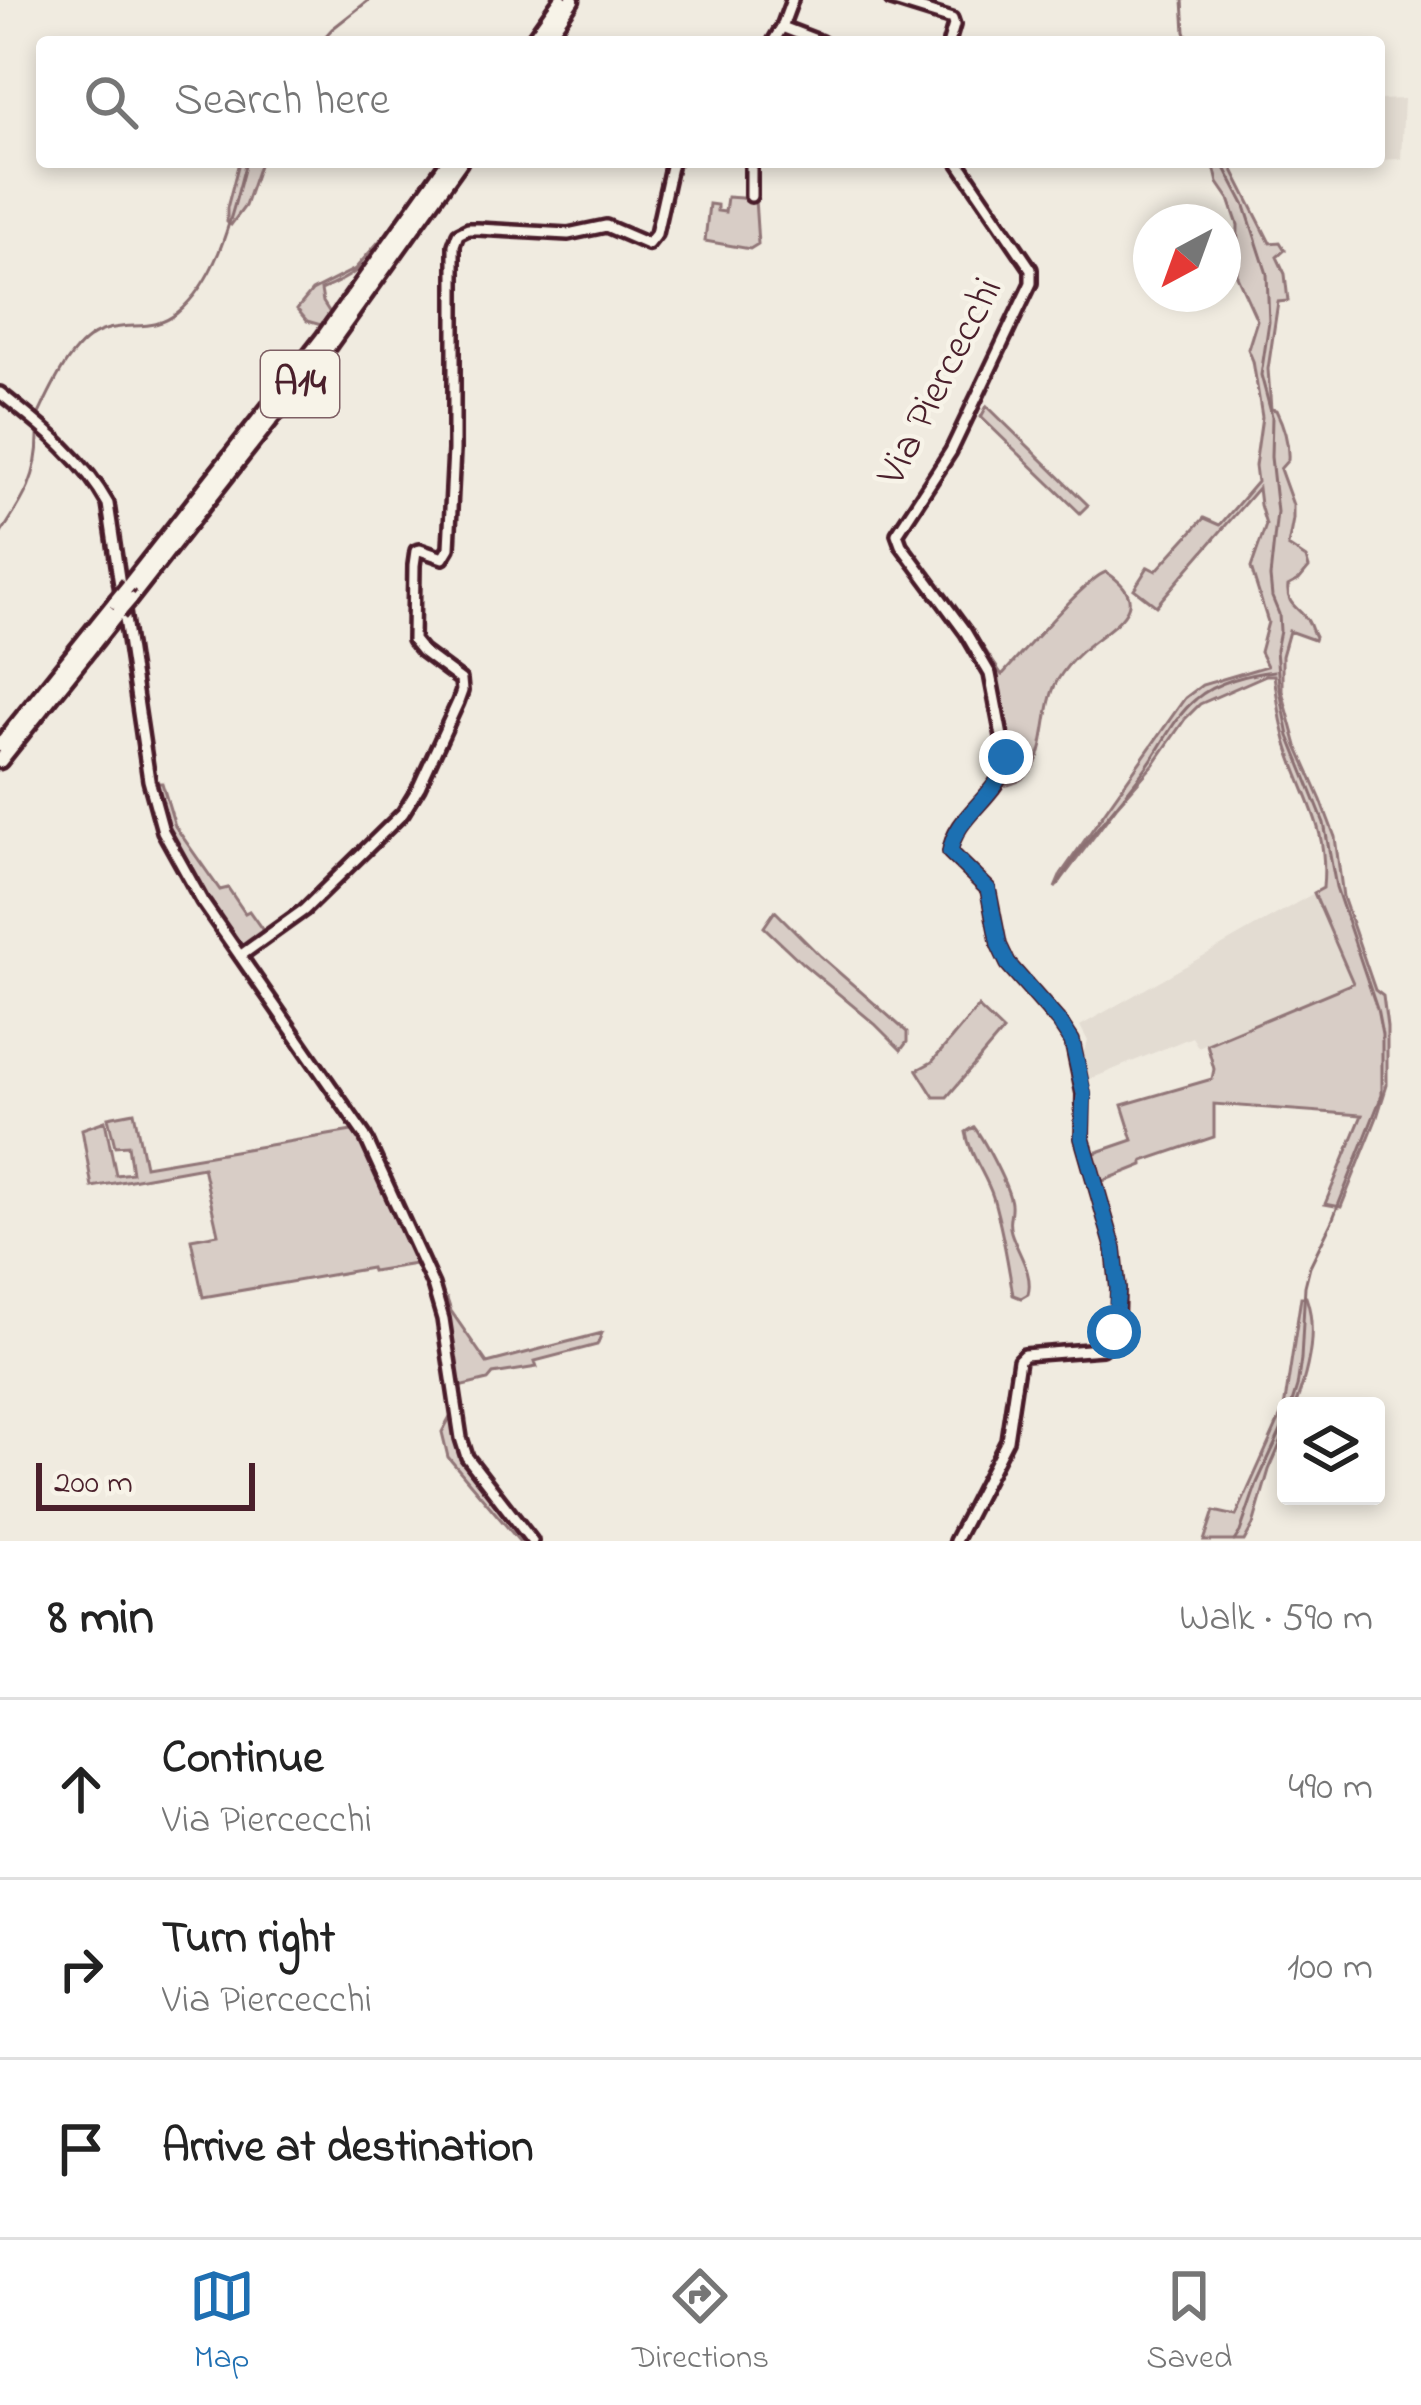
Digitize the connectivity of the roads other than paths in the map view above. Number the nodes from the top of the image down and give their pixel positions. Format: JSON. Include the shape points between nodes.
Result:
{"nodes":[{"id":1,"x":560,"y":0,"type":"edge"},
{"id":2,"x":572,"y":0,"type":"edge"},
{"id":3,"x":792,"y":0,"type":"edge"},
{"id":4,"x":891,"y":0,"type":"edge"},
{"id":5,"x":937,"y":0,"type":"edge"},
{"id":6,"x":932,"y":12,"type":"junction"},
{"id":7,"x":782,"y":27,"type":"junction"},
{"id":8,"x":535,"y":36,"type":"edge"},
{"id":9,"x":547,"y":36,"type":"edge"},
{"id":10,"x":777,"y":36,"type":"edge"},
{"id":11,"x":805,"y":36,"type":"edge"},
{"id":12,"x":950,"y":36,"type":"edge"},
{"id":13,"x":444,"y":168,"type":"edge"},
{"id":14,"x":456,"y":168,"type":"edge"},
{"id":15,"x":671,"y":168,"type":"edge"},
{"id":16,"x":751,"y":168,"type":"edge"},
{"id":17,"x":962,"y":168,"type":"edge"},
{"id":18,"x":752,"y":196,"type":"dead end"},
{"id":19,"x":0,"y":393,"type":"edge"},
{"id":20,"x":129,"y":592,"type":"junction"},
{"id":21,"x":117,"y":608,"type":"junction"},
{"id":22,"x":0,"y":745,"type":"edge"},
{"id":23,"x":0,"y":761,"type":"edge"},
{"id":24,"x":239,"y":956,"type":"junction"},
{"id":25,"x":532,"y":1541,"type":"edge"},
{"id":26,"x":955,"y":1541,"type":"edge"}],
"edges":[{"from":1,"to":8,"type":"highway"},
{"from":2,"to":9,"type":"highway"},
{"from":3,"to":7,"type":"street"},
{"from":4,"to":6,"type":"street"},
{"from":5,"to":6,"type":"street"},
{"from":6,"to":12,"type":"street","via":[[954,21]]},
{"from":7,"to":10,"type":"street"},
{"from":7,"to":11,"type":"street"},
{"from":13,"to":20,"type":"highway","number":"A14"},
{"from":14,"to":20,"type":"highway","number":"A14","via":[[330,344]]},
{"from":15,"to":24,"type":"street","via":[[648,244],[606,226],[458,234],[449,548],[438,558],[416,551],[413,640],[461,680],[458,702],[403,813],[304,910]]},
{"from":16,"to":18,"type":"street"},
{"from":17,"to":26,"type":"street","name":"Via Piercecchi","via":[[1031,268],[1031,283],[951,451],[897,534],[991,674],[1004,770],[950,852],[988,889],[1008,964],[1072,1041],[1084,1094],[1082,1138],[1118,1289],[1114,1332],[1102,1349],[1019,1360],[1007,1440]]},
{"from":19,"to":24,"type":"street","via":[[75,458],[108,505],[163,831]]},
{"from":20,"to":21,"type":"highway","number":"A14","bridge":true},
{"from":21,"to":22,"type":"highway","number":"A14"},
{"from":21,"to":23,"type":"highway","number":"A14"},
{"from":24,"to":25,"type":"street","via":[[365,1136],[433,1286],[467,1456]]}]}
